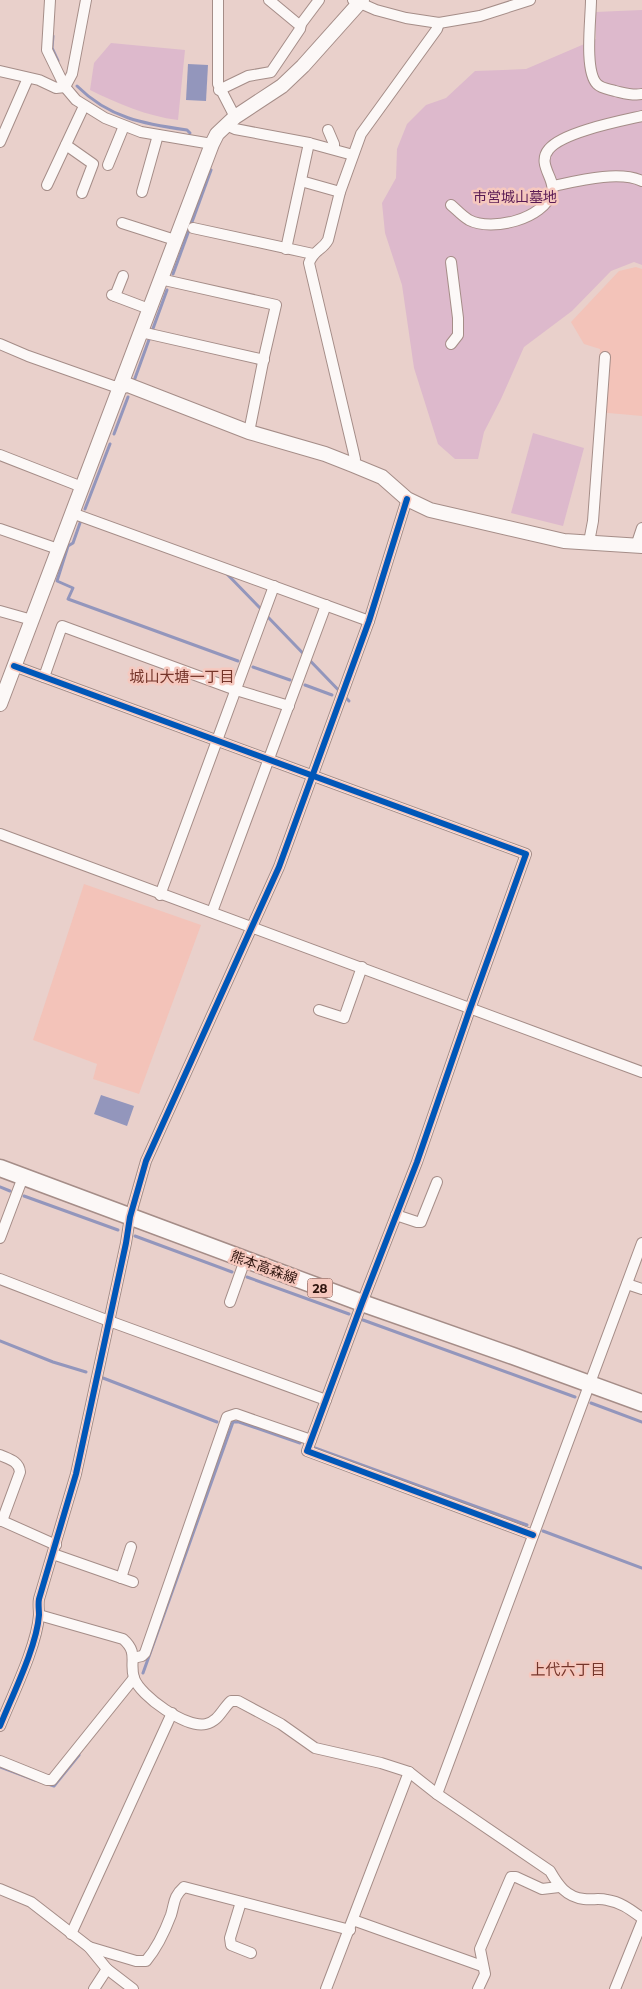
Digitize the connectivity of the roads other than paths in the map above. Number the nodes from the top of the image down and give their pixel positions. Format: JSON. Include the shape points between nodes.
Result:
{"nodes":[{"id":1,"x":50,"y":0,"type":"edge"},
{"id":2,"x":86,"y":0,"type":"edge"},
{"id":3,"x":218,"y":0,"type":"edge"},
{"id":4,"x":269,"y":0,"type":"edge"},
{"id":5,"x":319,"y":0,"type":"edge"},
{"id":6,"x":530,"y":0,"type":"edge"},
{"id":7,"x":591,"y":0,"type":"edge"},
{"id":8,"x":358,"y":1,"type":"edge"},
{"id":9,"x":439,"y":23,"type":"junction"},
{"id":10,"x":301,"y":24,"type":"junction"},
{"id":11,"x":0,"y":71,"type":"edge"},
{"id":12,"x":271,"y":72,"type":"junction"},
{"id":13,"x":28,"y":78,"type":"junction"},
{"id":14,"x":282,"y":86,"type":"junction"},
{"id":15,"x":65,"y":87,"type":"junction"},
{"id":16,"x":219,"y":90,"type":"junction"},
{"id":17,"x":642,"y":94,"type":"edge"},
{"id":18,"x":84,"y":106,"type":"junction"},
{"id":19,"x":642,"y":116,"type":"edge"},
{"id":20,"x":230,"y":121,"type":"junction"},
{"id":21,"x":124,"y":126,"type":"junction"},
{"id":22,"x":328,"y":130,"type":"dead end"},
{"id":23,"x":158,"y":136,"type":"junction"},
{"id":24,"x":0,"y":142,"type":"edge"},
{"id":25,"x":310,"y":143,"type":"junction"},
{"id":26,"x":212,"y":144,"type":"junction"},
{"id":27,"x":66,"y":145,"type":"junction"},
{"id":28,"x":334,"y":149,"type":"junction"},
{"id":29,"x":353,"y":155,"type":"junction"},
{"id":30,"x":108,"y":165,"type":"dead end"},
{"id":31,"x":301,"y":181,"type":"junction"},
{"id":32,"x":642,"y":181,"type":"edge"},
{"id":33,"x":47,"y":184,"type":"dead end"},
{"id":34,"x":553,"y":186,"type":"junction"},
{"id":35,"x":142,"y":192,"type":"dead end"},
{"id":36,"x":340,"y":192,"type":"junction"},
{"id":37,"x":82,"y":193,"type":"dead end"},
{"id":38,"x":451,"y":204,"type":"dead end"},
{"id":39,"x":122,"y":223,"type":"dead end"},
{"id":40,"x":187,"y":227,"type":"junction"},
{"id":41,"x":175,"y":240,"type":"junction"},
{"id":42,"x":286,"y":249,"type":"junction"},
{"id":43,"x":313,"y":254,"type":"junction"},
{"id":44,"x":451,"y":262,"type":"dead end"},
{"id":45,"x":123,"y":276,"type":"dead end"},
{"id":46,"x":160,"y":279,"type":"junction"},
{"id":47,"x":149,"y":309,"type":"junction"},
{"id":48,"x":147,"y":334,"type":"junction"},
{"id":49,"x":0,"y":344,"type":"edge"},
{"id":50,"x":451,"y":344,"type":"dead end"},
{"id":51,"x":604,"y":357,"type":"dead end"},
{"id":52,"x":264,"y":360,"type":"junction"},
{"id":53,"x":121,"y":386,"type":"junction"},
{"id":54,"x":249,"y":432,"type":"junction"},
{"id":55,"x":0,"y":455,"type":"edge"},
{"id":56,"x":353,"y":465,"type":"junction"},
{"id":57,"x":82,"y":487,"type":"junction"},
{"id":58,"x":407,"y":499,"type":"junction"},
{"id":59,"x":72,"y":513,"type":"junction"},
{"id":60,"x":642,"y":528,"type":"edge"},
{"id":61,"x":0,"y":530,"type":"edge"},
{"id":62,"x":589,"y":542,"type":"junction"},
{"id":63,"x":639,"y":546,"type":"edge"},
{"id":64,"x":58,"y":549,"type":"junction"},
{"id":65,"x":274,"y":586,"type":"junction"},
{"id":66,"x":326,"y":606,"type":"junction"},
{"id":67,"x":0,"y":611,"type":"edge"},
{"id":68,"x":32,"y":620,"type":"junction"},
{"id":69,"x":369,"y":621,"type":"junction"},
{"id":70,"x":8,"y":672,"type":"edge"},
{"id":71,"x":44,"y":677,"type":"junction"},
{"id":72,"x":236,"y":690,"type":"junction"},
{"id":73,"x":0,"y":704,"type":"edge"},
{"id":74,"x":289,"y":706,"type":"junction"},
{"id":75,"x":217,"y":740,"type":"junction"},
{"id":76,"x":269,"y":759,"type":"junction"},
{"id":77,"x":312,"y":775,"type":"junction"},
{"id":78,"x":0,"y":834,"type":"edge"},
{"id":79,"x":160,"y":895,"type":"junction"},
{"id":80,"x":212,"y":912,"type":"junction"},
{"id":81,"x":252,"y":926,"type":"junction"},
{"id":82,"x":362,"y":967,"type":"junction"},
{"id":83,"x":470,"y":1009,"type":"junction"},
{"id":84,"x":319,"y":1010,"type":"dead end"},
{"id":85,"x":642,"y":1072,"type":"edge"},
{"id":86,"x":0,"y":1168,"type":"edge"},
{"id":87,"x":23,"y":1177,"type":"junction"},
{"id":88,"x":436,"y":1182,"type":"dead end"},
{"id":89,"x":396,"y":1215,"type":"junction"},
{"id":90,"x":130,"y":1217,"type":"junction"},
{"id":91,"x":0,"y":1238,"type":"edge"},
{"id":92,"x":642,"y":1243,"type":"edge"},
{"id":93,"x":245,"y":1260,"type":"junction"},
{"id":94,"x":0,"y":1280,"type":"edge"},
{"id":95,"x":627,"y":1284,"type":"junction"},
{"id":96,"x":642,"y":1289,"type":"edge"},
{"id":97,"x":230,"y":1302,"type":"dead end"},
{"id":98,"x":362,"y":1303,"type":"junction"},
{"id":99,"x":108,"y":1321,"type":"junction"},
{"id":100,"x":589,"y":1384,"type":"junction"},
{"id":101,"x":326,"y":1400,"type":"junction"},
{"id":102,"x":642,"y":1403,"type":"edge"},
{"id":103,"x":311,"y":1440,"type":"junction"},
{"id":104,"x":0,"y":1455,"type":"edge"},
{"id":105,"x":1,"y":1520,"type":"edge"},
{"id":106,"x":533,"y":1535,"type":"junction"},
{"id":107,"x":131,"y":1547,"type":"dead end"},
{"id":108,"x":54,"y":1549,"type":"junction"},
{"id":109,"x":121,"y":1578,"type":"junction"},
{"id":110,"x":133,"y":1582,"type":"dead end"},
{"id":111,"x":39,"y":1615,"type":"junction"},
{"id":112,"x":133,"y":1658,"type":"junction"},
{"id":113,"x":134,"y":1678,"type":"junction"},
{"id":114,"x":172,"y":1713,"type":"junction"},
{"id":115,"x":2,"y":1714,"type":"edge"},
{"id":116,"x":0,"y":1726,"type":"edge"},
{"id":117,"x":0,"y":1761,"type":"edge"},
{"id":118,"x":409,"y":1772,"type":"junction"},
{"id":119,"x":437,"y":1794,"type":"junction"},
{"id":120,"x":559,"y":1887,"type":"junction"},
{"id":121,"x":0,"y":1889,"type":"edge"},
{"id":122,"x":241,"y":1902,"type":"junction"},
{"id":123,"x":642,"y":1918,"type":"edge"},
{"id":124,"x":642,"y":1922,"type":"edge"},
{"id":125,"x":352,"y":1925,"type":"junction"},
{"id":126,"x":72,"y":1934,"type":"junction"},
{"id":127,"x":88,"y":1947,"type":"junction"},
{"id":128,"x":251,"y":1953,"type":"dead end"},
{"id":129,"x":482,"y":1966,"type":"junction"},
{"id":130,"x":107,"y":1969,"type":"junction"},
{"id":131,"x":94,"y":1989,"type":"edge"},
{"id":132,"x":133,"y":1989,"type":"edge"},
{"id":133,"x":326,"y":1989,"type":"edge"},
{"id":134,"x":478,"y":1989,"type":"edge"},
{"id":135,"x":615,"y":1989,"type":"edge"}],
"edges":[{"from":1,"to":15,"type":"street","via":[[47,50]]},
{"from":2,"to":15,"type":"street","via":[[72,74]]},
{"from":3,"to":16,"type":"street"},
{"from":4,"to":10,"type":"street"},
{"from":5,"to":10,"type":"street"},
{"from":6,"to":9,"type":"street","via":[[480,16]]},
{"from":7,"to":17,"type":"street","via":[[588,34],[595,81],[605,88]]},
{"from":8,"to":9,"type":"street","via":[[406,18]]},
{"from":8,"to":14,"type":"street"},
{"from":9,"to":29,"type":"street","via":[[361,134]]},
{"from":10,"to":12,"type":"street"},
{"from":11,"to":13,"type":"street"},
{"from":12,"to":14,"type":"street"},
{"from":12,"to":16,"type":"street","via":[[248,76]]},
{"from":13,"to":15,"type":"street","via":[[56,88]]},
{"from":13,"to":24,"type":"street"},
{"from":14,"to":20,"type":"street"},
{"from":15,"to":18,"type":"street"},
{"from":16,"to":20,"type":"street"},
{"from":18,"to":21,"type":"street"},
{"from":18,"to":27,"type":"street"},
{"from":19,"to":34,"type":"street","via":[[560,140],[548,149],[544,159]]},
{"from":20,"to":25,"type":"street","via":[[235,129]]},
{"from":20,"to":26,"type":"street"},
{"from":21,"to":23,"type":"street"},
{"from":21,"to":30,"type":"street"},
{"from":22,"to":28,"type":"street"},
{"from":23,"to":26,"type":"street"},
{"from":23,"to":35,"type":"street"},
{"from":25,"to":28,"type":"street"},
{"from":25,"to":31,"type":"street"},
{"from":26,"to":40,"type":"street"},
{"from":27,"to":33,"type":"street"},
{"from":27,"to":37,"type":"street","via":[[93,164]]},
{"from":28,"to":29,"type":"street"},
{"from":29,"to":36,"type":"street"},
{"from":31,"to":36,"type":"street"},
{"from":31,"to":42,"type":"street"},
{"from":32,"to":34,"type":"street","via":[[621,176]]},
{"from":34,"to":38,"type":"street","via":[[543,205],[510,223],[487,224],[469,220]]},
{"from":36,"to":43,"type":"street","via":[[328,240]]},
{"from":39,"to":41,"type":"street"},
{"from":40,"to":41,"type":"street"},
{"from":40,"to":42,"type":"street"},
{"from":41,"to":46,"type":"street"},
{"from":42,"to":43,"type":"street"},
{"from":43,"to":56,"type":"street","via":[[310,268],[353,450]]},
{"from":44,"to":50,"type":"street","via":[[458,318],[458,335]]},
{"from":45,"to":47,"type":"street","via":[[114,296]]},
{"from":46,"to":47,"type":"street"},
{"from":46,"to":52,"type":"street","via":[[276,305]]},
{"from":47,"to":48,"type":"street"},
{"from":48,"to":52,"type":"street"},
{"from":48,"to":53,"type":"street"},
{"from":49,"to":53,"type":"street","via":[[113,386]]},
{"from":51,"to":62,"type":"street"},
{"from":52,"to":54,"type":"street"},
{"from":53,"to":54,"type":"street","via":[[128,385]]},
{"from":53,"to":57,"type":"street"},
{"from":54,"to":56,"type":"street"},
{"from":55,"to":57,"type":"street"},
{"from":56,"to":58,"type":"street","via":[[382,478]]},
{"from":57,"to":59,"type":"street"},
{"from":58,"to":62,"type":"street","via":[[430,510],[564,541]]},
{"from":58,"to":69,"type":"street"},
{"from":59,"to":64,"type":"street"},
{"from":59,"to":65,"type":"street"},
{"from":60,"to":63,"type":"street"},
{"from":61,"to":64,"type":"street"},
{"from":62,"to":63,"type":"street"},
{"from":64,"to":68,"type":"street"},
{"from":65,"to":66,"type":"street"},
{"from":65,"to":72,"type":"street"},
{"from":66,"to":69,"type":"street"},
{"from":66,"to":74,"type":"street"},
{"from":67,"to":68,"type":"street"},
{"from":68,"to":70,"type":"street"},
{"from":69,"to":77,"type":"street"},
{"from":70,"to":71,"type":"street"},
{"from":70,"to":73,"type":"street"},
{"from":71,"to":72,"type":"street","via":[[62,626]]},
{"from":71,"to":75,"type":"street"},
{"from":72,"to":74,"type":"street"},
{"from":72,"to":75,"type":"street"},
{"from":74,"to":76,"type":"street"},
{"from":75,"to":76,"type":"street"},
{"from":75,"to":79,"type":"street"},
{"from":76,"to":77,"type":"street"},
{"from":76,"to":80,"type":"street"},
{"from":77,"to":81,"type":"street","via":[[279,867]]},
{"from":77,"to":83,"type":"street","via":[[526,854]]},
{"from":78,"to":79,"type":"street"},
{"from":79,"to":80,"type":"street"},
{"from":80,"to":81,"type":"street"},
{"from":81,"to":82,"type":"street"},
{"from":81,"to":90,"type":"street","via":[[146,1161]]},
{"from":82,"to":83,"type":"street"},
{"from":82,"to":84,"type":"street","via":[[344,1018]]},
{"from":83,"to":85,"type":"street"},
{"from":83,"to":89,"type":"street"},
{"from":86,"to":87,"type":"main road","name":"熊本高森線","number":"28"},
{"from":87,"to":90,"type":"main road","name":"熊本高森線","number":"28"},
{"from":87,"to":91,"type":"street"},
{"from":88,"to":89,"type":"street","via":[[421,1222]]},
{"from":89,"to":98,"type":"street"},
{"from":90,"to":93,"type":"main road","name":"熊本高森線","number":"28"},
{"from":90,"to":99,"type":"street"},
{"from":92,"to":95,"type":"street"},
{"from":93,"to":97,"type":"street"},
{"from":93,"to":98,"type":"main road","name":"熊本高森線","number":"28"},
{"from":94,"to":99,"type":"street"},
{"from":95,"to":96,"type":"street"},
{"from":95,"to":100,"type":"street"},
{"from":98,"to":100,"type":"main road","name":"熊本高森線","number":"28"},
{"from":98,"to":101,"type":"street"},
{"from":99,"to":101,"type":"street"},
{"from":99,"to":108,"type":"street","via":[[76,1474]]},
{"from":100,"to":102,"type":"main road","name":"熊本高森線","number":"28"},
{"from":100,"to":106,"type":"street"},
{"from":101,"to":103,"type":"street"},
{"from":103,"to":106,"type":"street","via":[[307,1451]]},
{"from":103,"to":112,"type":"street","via":[[236,1414],[228,1417],[145,1653]]},
{"from":104,"to":105,"type":"street","via":[[16,1462],[20,1468]]},
{"from":105,"to":108,"type":"street"},
{"from":106,"to":119,"type":"street"},
{"from":107,"to":109,"type":"street"},
{"from":108,"to":109,"type":"street"},
{"from":108,"to":111,"type":"street","via":[[39,1599]]},
{"from":109,"to":110,"type":"street"},
{"from":111,"to":112,"type":"street","via":[[120,1638],[130,1645]]},
{"from":111,"to":115,"type":"street","via":[[26,1660]]},
{"from":112,"to":113,"type":"street"},
{"from":113,"to":114,"type":"street","via":[[148,1697]]},
{"from":113,"to":117,"type":"street","via":[[52,1780]]},
{"from":114,"to":118,"type":"street","via":[[195,1724],[205,1724],[218,1718],[231,1701],[238,1701],[281,1724],[315,1748]]},
{"from":114,"to":126,"type":"street"},
{"from":115,"to":116,"type":"street"},
{"from":118,"to":119,"type":"street"},
{"from":118,"to":125,"type":"street"},
{"from":119,"to":120,"type":"street","via":[[550,1870]]},
{"from":120,"to":123,"type":"street","via":[[582,1899],[620,1903]]},
{"from":120,"to":129,"type":"street","via":[[542,1889],[516,1877],[511,1878],[480,1949]]},
{"from":121,"to":126,"type":"street","via":[[31,1902]]},
{"from":122,"to":125,"type":"street"},
{"from":122,"to":127,"type":"street","via":[[184,1887],[176,1894],[171,1915],[146,1961]]},
{"from":122,"to":128,"type":"street","via":[[230,1938],[231,1945]]},
{"from":124,"to":135,"type":"street"},
{"from":125,"to":129,"type":"street"},
{"from":125,"to":133,"type":"street"},
{"from":126,"to":127,"type":"street"},
{"from":127,"to":130,"type":"street"},
{"from":129,"to":134,"type":"street","via":[[484,1974]]},
{"from":130,"to":131,"type":"street"},
{"from":130,"to":132,"type":"street"}]}
